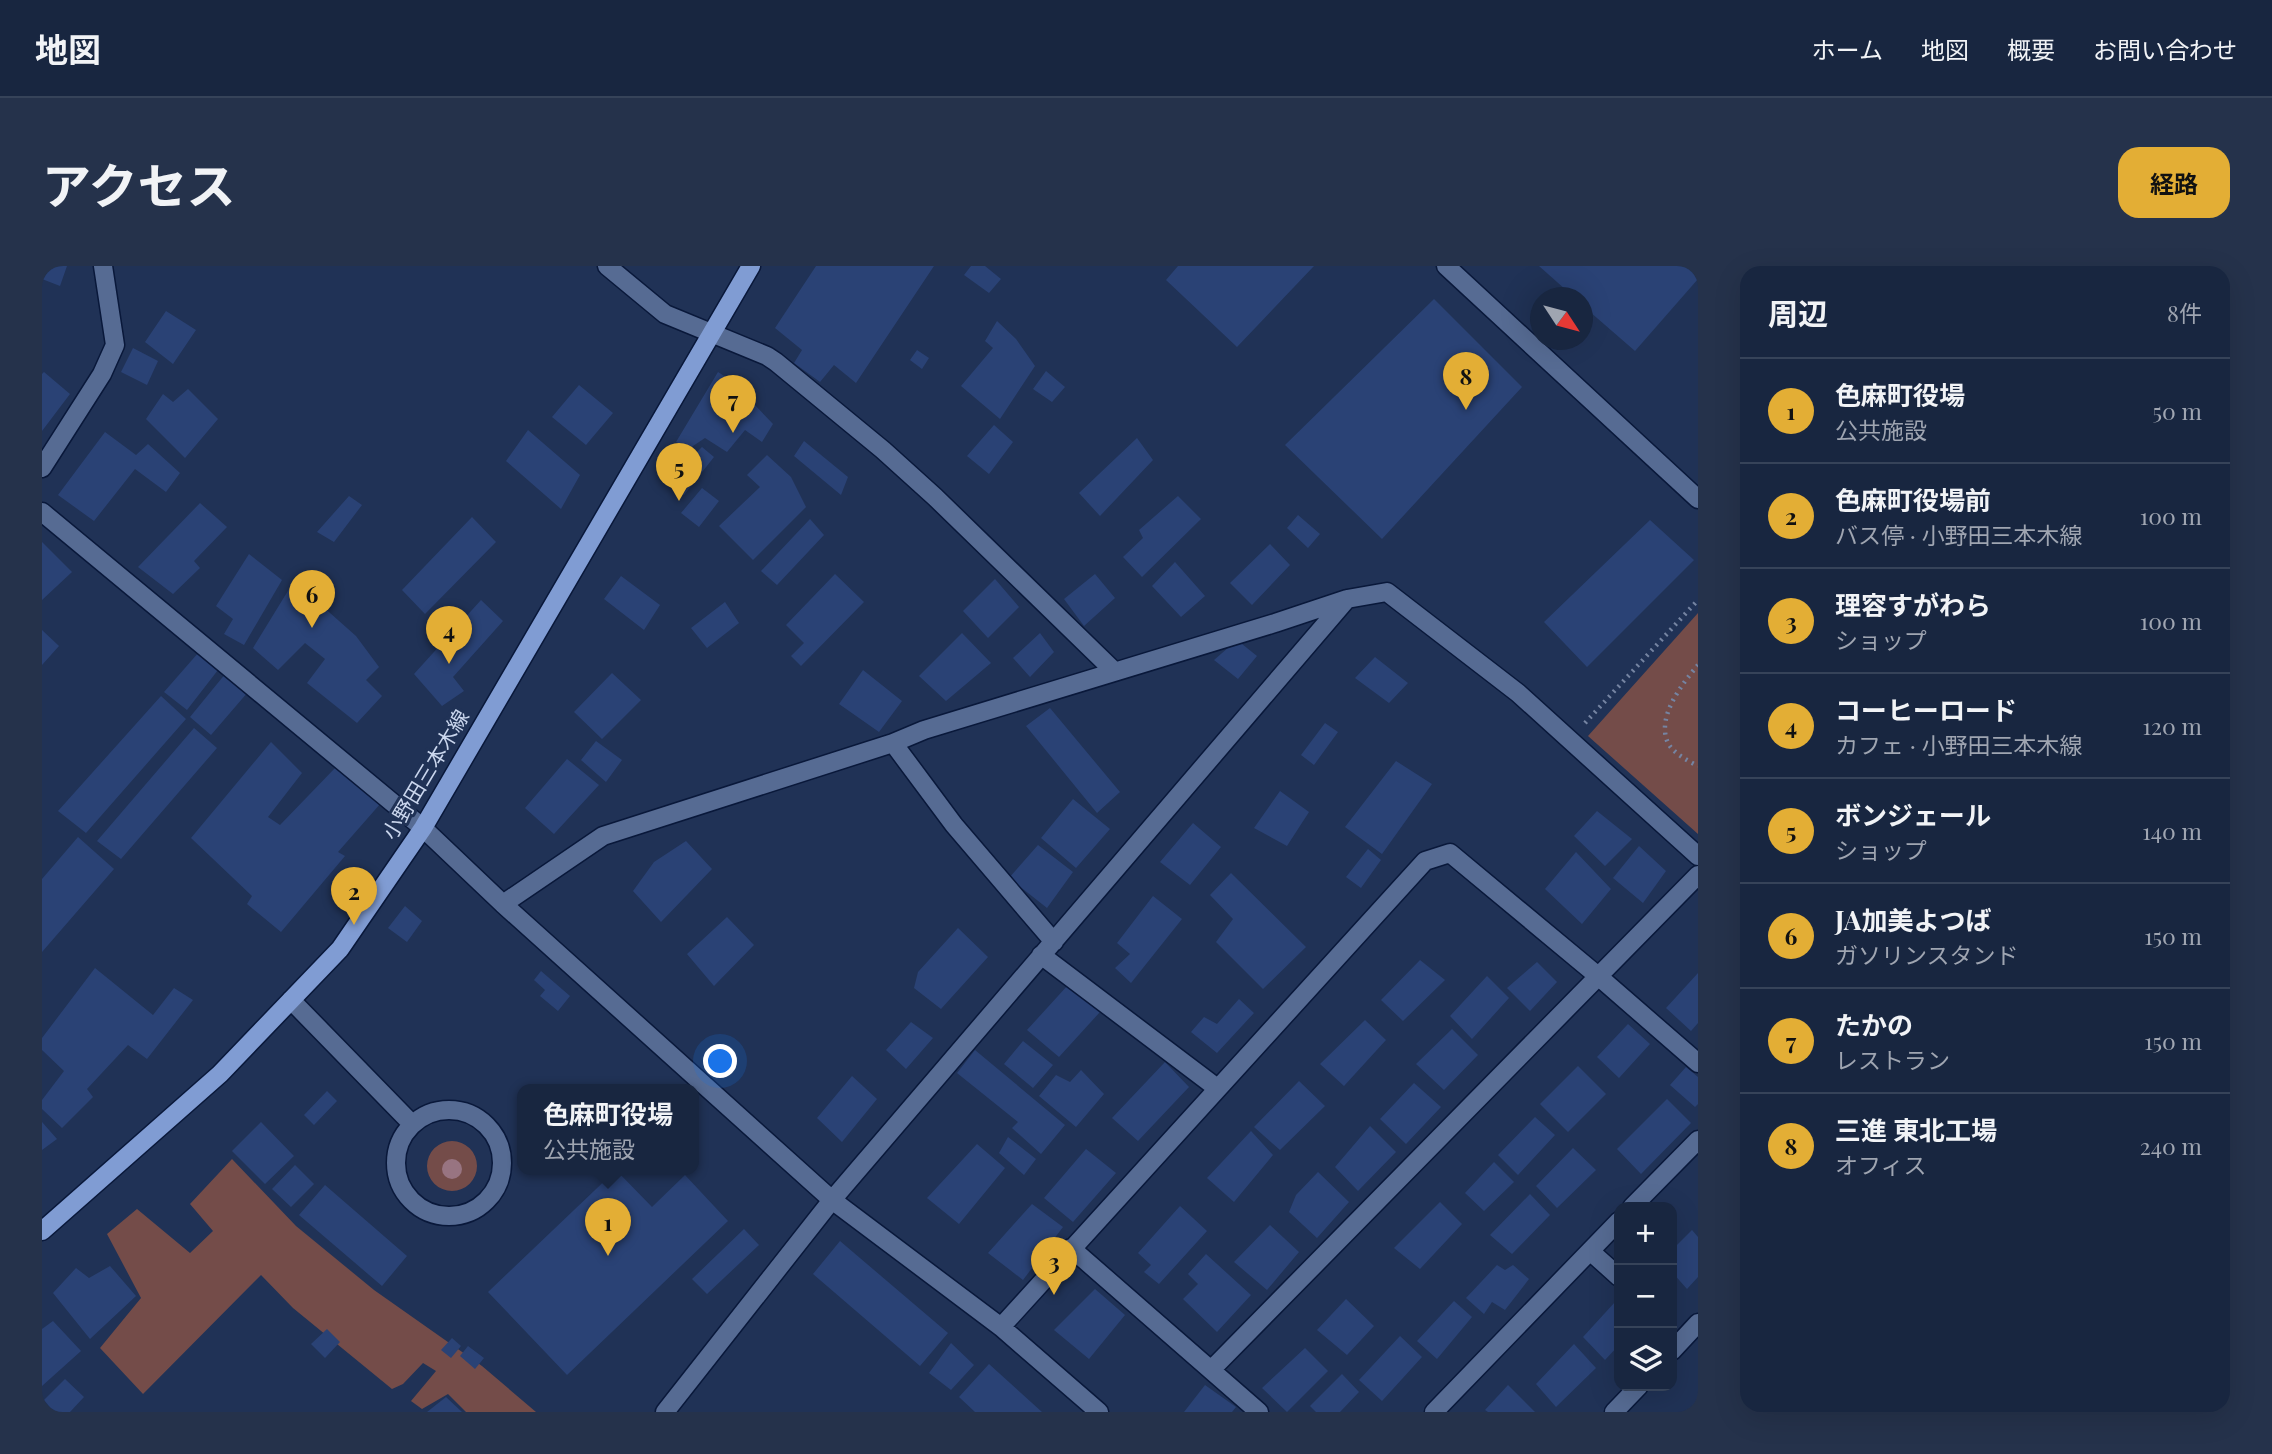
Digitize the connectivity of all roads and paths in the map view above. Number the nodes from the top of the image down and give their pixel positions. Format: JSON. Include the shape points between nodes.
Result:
{"nodes":[{"id":1,"x":103,"y":266,"type":"edge"},
{"id":2,"x":607,"y":266,"type":"edge"},
{"id":3,"x":751,"y":266,"type":"edge"},
{"id":4,"x":1446,"y":266,"type":"edge"},
{"id":5,"x":712,"y":332,"type":"junction"},
{"id":6,"x":42,"y":468,"type":"edge"},
{"id":7,"x":1698,"y":499,"type":"edge"},
{"id":8,"x":42,"y":512,"type":"edge"},
{"id":9,"x":1347,"y":599,"type":"junction"},
{"id":10,"x":1698,"y":600,"type":"edge"},
{"id":11,"x":1698,"y":665,"type":"edge"},
{"id":12,"x":1114,"y":671,"type":"junction"},
{"id":13,"x":1570,"y":740,"type":"junction"},
{"id":14,"x":893,"y":743,"type":"junction"},
{"id":15,"x":1698,"y":766,"type":"edge"},
{"id":16,"x":423,"y":828,"type":"junction"},
{"id":17,"x":1698,"y":856,"type":"edge"},
{"id":18,"x":1698,"y":875,"type":"edge"},
{"id":19,"x":503,"y":904,"type":"junction"},
{"id":20,"x":1047,"y":948,"type":"junction"},
{"id":21,"x":1598,"y":976,"type":"junction"},
{"id":22,"x":291,"y":999,"type":"junction"},
{"id":23,"x":1698,"y":1063,"type":"edge"},
{"id":24,"x":1217,"y":1088,"type":"junction"},
{"id":25,"x":412,"y":1124,"type":"junction"},
{"id":26,"x":1698,"y":1140,"type":"edge"},
{"id":27,"x":832,"y":1199,"type":"junction"},
{"id":28,"x":1637,"y":1202,"type":"edge"},
{"id":29,"x":1614,"y":1226,"type":"edge"},
{"id":30,"x":42,"y":1231,"type":"edge"},
{"id":31,"x":1071,"y":1248,"type":"junction"},
{"id":32,"x":1590,"y":1251,"type":"junction"},
{"id":33,"x":1614,"y":1273,"type":"edge"},
{"id":34,"x":1698,"y":1323,"type":"edge"},
{"id":35,"x":1001,"y":1327,"type":"junction"},
{"id":36,"x":1678,"y":1332,"type":"edge"},
{"id":37,"x":1211,"y":1370,"type":"junction"},
{"id":38,"x":1634,"y":1391,"type":"edge"},
{"id":39,"x":665,"y":1412,"type":"edge"},
{"id":40,"x":1099,"y":1412,"type":"edge"},
{"id":41,"x":1259,"y":1412,"type":"edge"},
{"id":42,"x":1434,"y":1412,"type":"edge"},
{"id":43,"x":1614,"y":1412,"type":"edge"}],
"edges":[{"from":1,"to":6,"type":"street","via":[[115,345],[102,374]]},
{"from":2,"to":5,"type":"street","via":[[665,314]]},
{"from":3,"to":5,"type":"main road","name":"小野田三本木線"},
{"from":4,"to":7,"type":"street"},
{"from":5,"to":12,"type":"street","via":[[767,356],[883,450]]},
{"from":5,"to":16,"type":"main road","name":"小野田三本木線"},
{"from":8,"to":16,"type":"street"},
{"from":9,"to":12,"type":"street"},
{"from":9,"to":13,"type":"street","via":[[1387,592],[1518,693]]},
{"from":9,"to":20,"type":"street"},
{"from":10,"to":13,"type":"path"},
{"from":11,"to":15,"type":"path","via":[[1679,691],[1664,729],[1669,745]]},
{"from":12,"to":14,"type":"street"},
{"from":13,"to":17,"type":"street"},
{"from":14,"to":19,"type":"street","via":[[603,836]]},
{"from":14,"to":20,"type":"street"},
{"from":16,"to":19,"type":"street"},
{"from":16,"to":22,"type":"main road","name":"小野田三本木線","via":[[340,950]]},
{"from":18,"to":21,"type":"street"},
{"from":19,"to":27,"type":"street"},
{"from":20,"to":24,"type":"street"},
{"from":20,"to":27,"type":"street"},
{"from":21,"to":23,"type":"street"},
{"from":21,"to":24,"type":"street","via":[[1450,853],[1424,861]]},
{"from":21,"to":37,"type":"street"},
{"from":22,"to":25,"type":"street"},
{"from":22,"to":30,"type":"main road","name":"小野田三本木線","via":[[220,1074]]},
{"from":24,"to":31,"type":"street"},
{"from":25,"to":25,"type":"street","via":[[442,1110],[474,1116],[487,1126],[497,1139],[502,1171],[484,1203],[450,1217],[416,1206],[397,1175],[396,1157]]},
{"from":26,"to":28,"type":"street"},
{"from":27,"to":35,"type":"street"},
{"from":27,"to":39,"type":"street"},
{"from":29,"to":32,"type":"street"},
{"from":31,"to":35,"type":"street"},
{"from":31,"to":37,"type":"street"},
{"from":32,"to":33,"type":"street"},
{"from":32,"to":42,"type":"street"},
{"from":34,"to":36,"type":"street"},
{"from":35,"to":40,"type":"street"},
{"from":37,"to":41,"type":"street"},
{"from":38,"to":43,"type":"street"}]}
